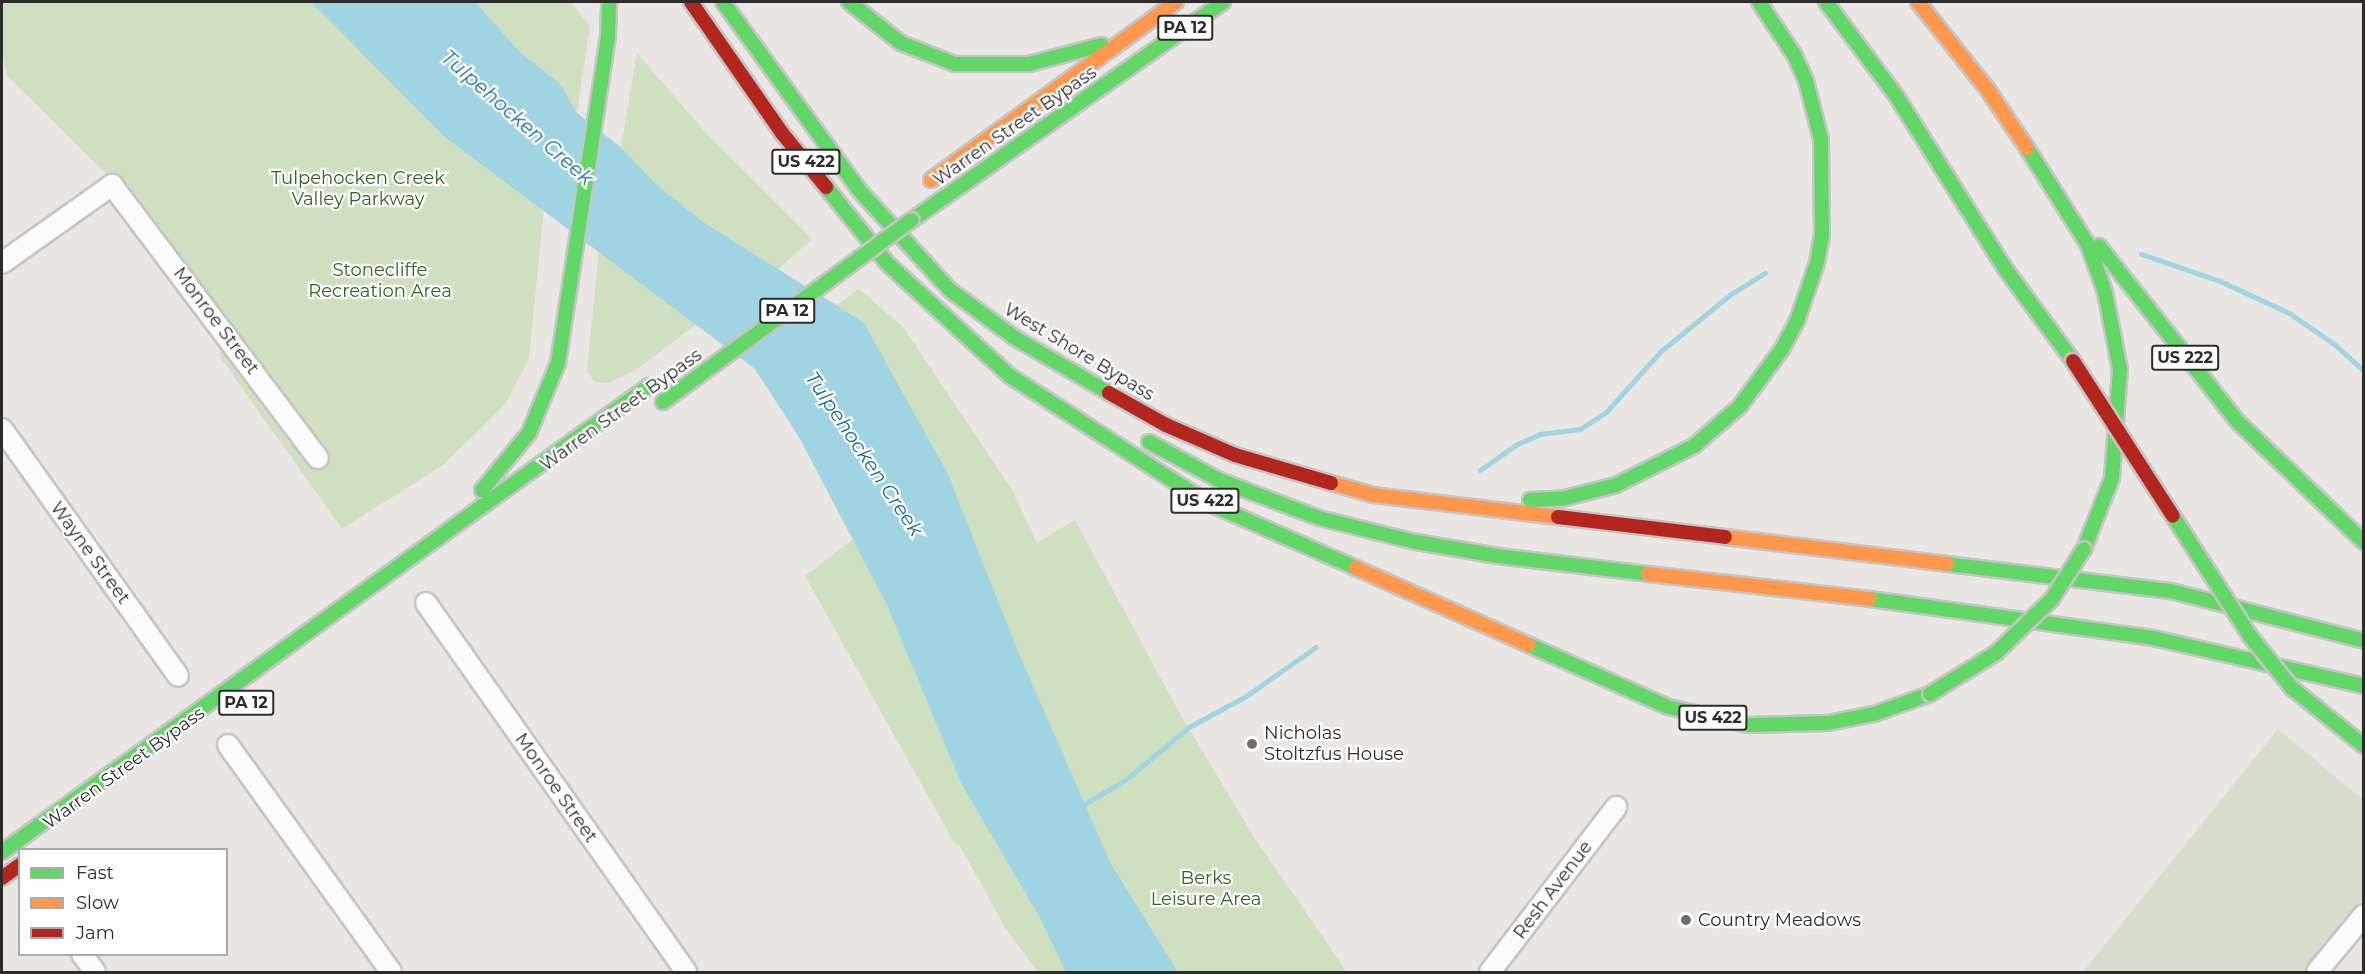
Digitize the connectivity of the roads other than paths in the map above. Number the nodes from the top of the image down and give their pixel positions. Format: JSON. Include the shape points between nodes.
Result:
{"nodes":[{"id":1,"x":609,"y":2,"type":"edge"},
{"id":2,"x":691,"y":2,"type":"edge"},
{"id":3,"x":723,"y":2,"type":"edge"},
{"id":4,"x":849,"y":2,"type":"edge"},
{"id":5,"x":1176,"y":2,"type":"edge"},
{"id":6,"x":1223,"y":2,"type":"edge"},
{"id":7,"x":1759,"y":2,"type":"edge"},
{"id":8,"x":1826,"y":2,"type":"edge"},
{"id":9,"x":1918,"y":2,"type":"edge"},
{"id":10,"x":1129,"y":35,"type":"junction"},
{"id":11,"x":2030,"y":153,"type":"junction"},
{"id":12,"x":917,"y":190,"type":"dead end"},
{"id":13,"x":898,"y":204,"type":"dead end"},
{"id":14,"x":850,"y":239,"type":"dead end"},
{"id":15,"x":2,"y":263,"type":"edge"},
{"id":16,"x":935,"y":311,"type":"junction"},
{"id":17,"x":654,"y":382,"type":"dead end"},
{"id":18,"x":658,"y":406,"type":"dead end"},
{"id":19,"x":1104,"y":418,"type":"dead end"},
{"id":20,"x":2,"y":429,"type":"edge"},
{"id":21,"x":1136,"y":435,"type":"dead end"},
{"id":22,"x":318,"y":458,"type":"dead end"},
{"id":23,"x":1373,"y":495,"type":"junction"},
{"id":24,"x":436,"y":540,"type":"junction"},
{"id":25,"x":2364,"y":542,"type":"edge"},
{"id":26,"x":426,"y":603,"type":"dead end"},
{"id":27,"x":2364,"y":640,"type":"edge"},
{"id":28,"x":178,"y":676,"type":"dead end"},
{"id":29,"x":2364,"y":686,"type":"edge"},
{"id":30,"x":228,"y":745,"type":"dead end"},
{"id":31,"x":2364,"y":746,"type":"edge"},
{"id":32,"x":1616,"y":807,"type":"dead end"},
{"id":33,"x":3,"y":848,"type":"edge"},
{"id":34,"x":18,"y":866,"type":"edge"},
{"id":35,"x":2,"y":878,"type":"edge"},
{"id":36,"x":2364,"y":915,"type":"edge"},
{"id":37,"x":83,"y":956,"type":"edge"},
{"id":38,"x":95,"y":972,"type":"edge"},
{"id":39,"x":391,"y":972,"type":"edge"},
{"id":40,"x":686,"y":972,"type":"edge"},
{"id":41,"x":1490,"y":972,"type":"edge"},
{"id":42,"x":2317,"y":972,"type":"edge"}],
"edges":[{"from":1,"to":24,"type":"highway","via":[[608,35],[563,338],[551,387],[529,433]]},
{"from":2,"to":16,"type":"highway","number":"US 422","via":[[782,133],[887,263]]},
{"from":3,"to":23,"type":"highway","name":"West Shore Bypass","via":[[858,190],[950,290],[1015,338],[1166,425],[1235,455]]},
{"from":4,"to":10,"type":"highway","via":[[901,43],[938,59],[973,66],[1046,61]]},
{"from":5,"to":10,"type":"highway","name":"Warren Street Bypass"},
{"from":6,"to":18,"type":"highway","name":"Warren Street Bypass","number":"PA 12","bridge":true,"via":[[912,220]]},
{"from":7,"to":23,"type":"highway","via":[[1790,48],[1806,81],[1821,139],[1824,194],[1822,235],[1809,293],[1782,350],[1740,406],[1694,446],[1616,485],[1565,498],[1491,502]]},
{"from":8,"to":31,"type":"highway","bridge":true,"via":[[1897,97],[2004,267],[2073,361],[2250,636],[2292,688]]},
{"from":9,"to":11,"type":"highway","number":"US 222","via":[[1988,90]]},
{"from":10,"to":12,"type":"highway","name":"Warren Street Bypass"},
{"from":11,"to":16,"type":"highway","number":"US 422","bridge":true,"via":[[2088,245],[2105,292],[2120,369],[2112,478],[2084,549],[2052,599],[1996,653],[1930,694],[1856,720],[1803,726],[1749,725],[1668,707],[1208,503],[1010,376]]},
{"from":11,"to":25,"type":"highway","number":"US 222","via":[[2170,341],[2239,423]]},
{"from":13,"to":14,"type":"highway"},
{"from":15,"to":22,"type":"street","name":"Monroe Street","via":[[112,185]]},
{"from":16,"to":19,"type":"highway"},
{"from":17,"to":24,"type":"highway","name":"Warren Street Bypass","number":"PA 12"},
{"from":20,"to":28,"type":"street","name":"Wayne Street"},
{"from":21,"to":29,"type":"highway","via":[[1219,480],[1319,518],[1411,541],[1497,556],[1884,601],[2153,638]]},
{"from":23,"to":27,"type":"highway","via":[[2171,591]]},
{"from":24,"to":33,"type":"highway","name":"Warren Street Bypass","number":"PA 12"},
{"from":26,"to":40,"type":"street","name":"Monroe Street"},
{"from":30,"to":39,"type":"street"},
{"from":32,"to":41,"type":"street","name":"Resh Avenue"},
{"from":34,"to":35,"type":"highway"},
{"from":36,"to":42,"type":"street"},
{"from":37,"to":38,"type":"street"}]}
